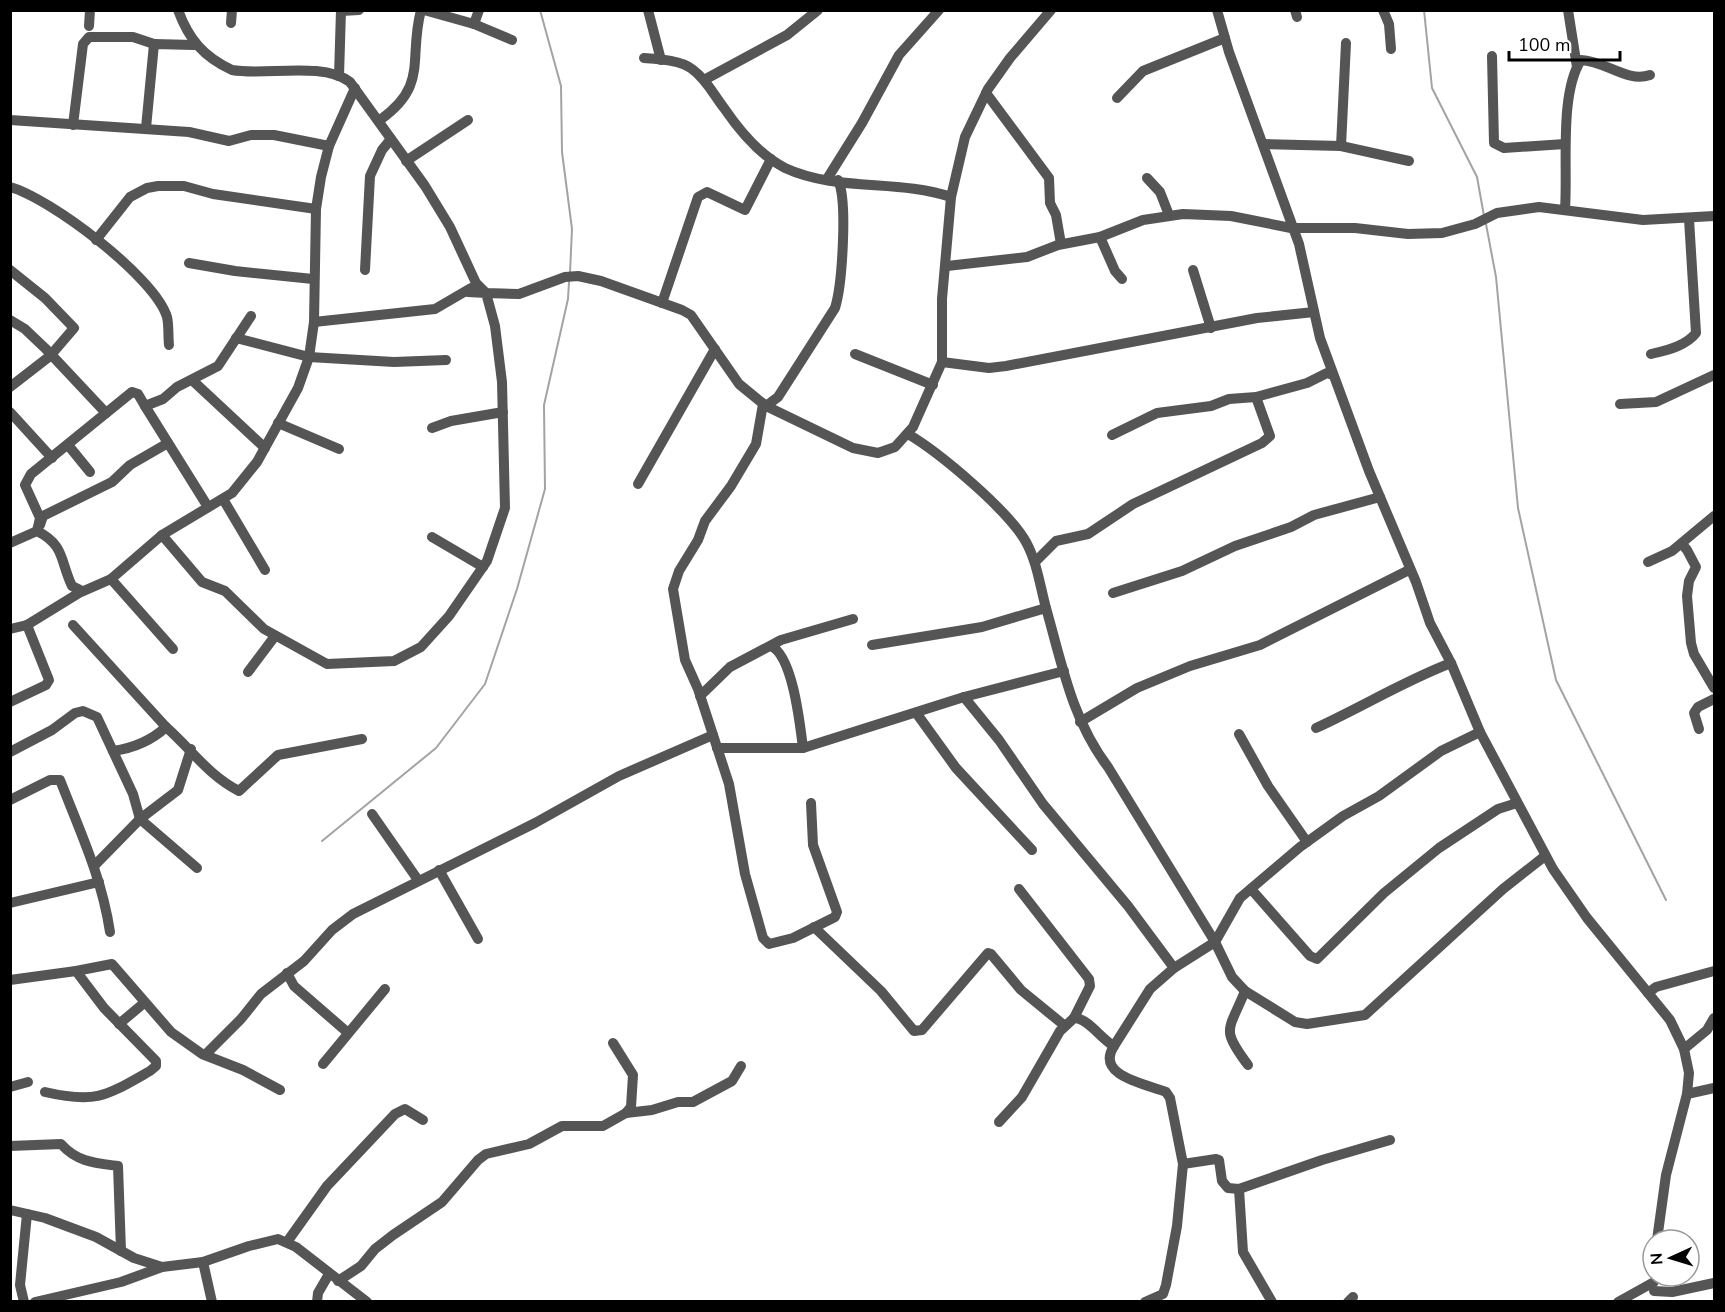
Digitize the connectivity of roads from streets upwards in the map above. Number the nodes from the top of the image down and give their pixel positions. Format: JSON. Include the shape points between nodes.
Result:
{"nodes":[{"id":1,"x":90,"y":10,"type":"edge"},
{"id":2,"x":178,"y":10,"type":"edge"},
{"id":3,"x":232,"y":10,"type":"edge"},
{"id":4,"x":359,"y":10,"type":"edge"},
{"id":5,"x":422,"y":10,"type":"edge"},
{"id":6,"x":479,"y":10,"type":"edge"},
{"id":7,"x":648,"y":10,"type":"edge"},
{"id":8,"x":819,"y":10,"type":"edge"},
{"id":9,"x":939,"y":10,"type":"edge"},
{"id":10,"x":1216,"y":10,"type":"edge"},
{"id":11,"x":1383,"y":10,"type":"edge"},
{"id":12,"x":1568,"y":10,"type":"edge"},
{"id":13,"x":341,"y":11,"type":"edge"},
{"id":14,"x":1047,"y":12,"type":"edge"},
{"id":15,"x":231,"y":23,"type":"dead end"},
{"id":16,"x":474,"y":24,"type":"junction"},
{"id":17,"x":89,"y":26,"type":"dead end"},
{"id":18,"x":1225,"y":38,"type":"junction"},
{"id":19,"x":512,"y":40,"type":"dead end"},
{"id":20,"x":1346,"y":43,"type":"dead end"},
{"id":21,"x":154,"y":44,"type":"junction"},
{"id":22,"x":194,"y":45,"type":"junction"},
{"id":23,"x":1391,"y":49,"type":"dead end"},
{"id":24,"x":1492,"y":56,"type":"dead end"},
{"id":25,"x":644,"y":58,"type":"dead end"},
{"id":26,"x":661,"y":60,"type":"junction"},
{"id":27,"x":1576,"y":67,"type":"junction"},
{"id":28,"x":1650,"y":75,"type":"dead end"},
{"id":29,"x":339,"y":76,"type":"junction"},
{"id":30,"x":704,"y":80,"type":"junction"},
{"id":31,"x":355,"y":88,"type":"junction"},
{"id":32,"x":986,"y":93,"type":"junction"},
{"id":33,"x":1117,"y":98,"type":"dead end"},
{"id":34,"x":10,"y":120,"type":"edge"},
{"id":35,"x":380,"y":120,"type":"junction"},
{"id":36,"x":468,"y":120,"type":"dead end"},
{"id":37,"x":73,"y":125,"type":"junction"},
{"id":38,"x":146,"y":128,"type":"junction"},
{"id":39,"x":392,"y":139,"type":"junction"},
{"id":40,"x":1264,"y":144,"type":"junction"},
{"id":41,"x":1565,"y":144,"type":"junction"},
{"id":42,"x":329,"y":146,"type":"junction"},
{"id":43,"x":1341,"y":146,"type":"junction"},
{"id":44,"x":771,"y":159,"type":"junction"},
{"id":45,"x":406,"y":161,"type":"junction"},
{"id":46,"x":1409,"y":161,"type":"dead end"},
{"id":47,"x":1147,"y":178,"type":"dead end"},
{"id":48,"x":827,"y":179,"type":"junction"},
{"id":49,"x":838,"y":180,"type":"junction"},
{"id":50,"x":10,"y":187,"type":"edge"},
{"id":51,"x":951,"y":197,"type":"junction"},
{"id":52,"x":316,"y":209,"type":"junction"},
{"id":53,"x":1565,"y":209,"type":"junction"},
{"id":54,"x":1169,"y":215,"type":"junction"},
{"id":55,"x":1714,"y":216,"type":"edge"},
{"id":56,"x":1689,"y":219,"type":"junction"},
{"id":57,"x":1291,"y":228,"type":"junction"},
{"id":58,"x":1100,"y":237,"type":"junction"},
{"id":59,"x":96,"y":240,"type":"junction"},
{"id":60,"x":1061,"y":244,"type":"junction"},
{"id":61,"x":189,"y":263,"type":"dead end"},
{"id":62,"x":946,"y":266,"type":"junction"},
{"id":63,"x":10,"y":270,"type":"edge"},
{"id":64,"x":365,"y":270,"type":"dead end"},
{"id":65,"x":1193,"y":270,"type":"dead end"},
{"id":66,"x":313,"y":279,"type":"junction"},
{"id":67,"x":1122,"y":279,"type":"dead end"},
{"id":68,"x":472,"y":287,"type":"junction"},
{"id":69,"x":486,"y":292,"type":"junction"},
{"id":70,"x":662,"y":303,"type":"junction"},
{"id":71,"x":1314,"y":312,"type":"junction"},
{"id":72,"x":251,"y":315,"type":"dead end"},
{"id":73,"x":10,"y":320,"type":"edge"},
{"id":74,"x":314,"y":322,"type":"junction"},
{"id":75,"x":1211,"y":328,"type":"junction"},
{"id":76,"x":236,"y":338,"type":"junction"},
{"id":77,"x":169,"y":345,"type":"dead end"},
{"id":78,"x":715,"y":349,"type":"junction"},
{"id":79,"x":855,"y":354,"type":"dead end"},
{"id":80,"x":1651,"y":354,"type":"dead end"},
{"id":81,"x":50,"y":356,"type":"junction"},
{"id":82,"x":309,"y":357,"type":"junction"},
{"id":83,"x":446,"y":360,"type":"dead end"},
{"id":84,"x":942,"y":362,"type":"junction"},
{"id":85,"x":1333,"y":375,"type":"junction"},
{"id":86,"x":1714,"y":375,"type":"edge"},
{"id":87,"x":192,"y":380,"type":"junction"},
{"id":88,"x":933,"y":385,"type":"junction"},
{"id":89,"x":10,"y":387,"type":"edge"},
{"id":90,"x":1256,"y":397,"type":"junction"},
{"id":91,"x":1620,"y":404,"type":"dead end"},
{"id":92,"x":764,"y":405,"type":"junction"},
{"id":93,"x":146,"y":406,"type":"junction"},
{"id":94,"x":10,"y":412,"type":"edge"},
{"id":95,"x":503,"y":412,"type":"junction"},
{"id":96,"x":106,"y":413,"type":"junction"},
{"id":97,"x":278,"y":423,"type":"junction"},
{"id":98,"x":432,"y":428,"type":"dead end"},
{"id":99,"x":908,"y":434,"type":"junction"},
{"id":100,"x":1112,"y":435,"type":"dead end"},
{"id":101,"x":168,"y":443,"type":"junction"},
{"id":102,"x":68,"y":446,"type":"junction"},
{"id":103,"x":265,"y":448,"type":"junction"},
{"id":104,"x":339,"y":449,"type":"dead end"},
{"id":105,"x":52,"y":458,"type":"junction"},
{"id":106,"x":90,"y":472,"type":"dead end"},
{"id":107,"x":638,"y":484,"type":"dead end"},
{"id":108,"x":1380,"y":497,"type":"junction"},
{"id":109,"x":223,"y":499,"type":"junction"},
{"id":110,"x":208,"y":507,"type":"junction"},
{"id":111,"x":1714,"y":516,"type":"edge"},
{"id":112,"x":38,"y":529,"type":"junction"},
{"id":113,"x":162,"y":535,"type":"junction"},
{"id":114,"x":432,"y":537,"type":"dead end"},
{"id":115,"x":10,"y":543,"type":"edge"},
{"id":116,"x":1682,"y":544,"type":"junction"},
{"id":117,"x":1035,"y":562,"type":"junction"},
{"id":118,"x":1648,"y":562,"type":"dead end"},
{"id":119,"x":483,"y":567,"type":"junction"},
{"id":120,"x":265,"y":570,"type":"dead end"},
{"id":121,"x":1409,"y":570,"type":"junction"},
{"id":122,"x":111,"y":579,"type":"junction"},
{"id":123,"x":82,"y":591,"type":"junction"},
{"id":124,"x":1113,"y":593,"type":"dead end"},
{"id":125,"x":1046,"y":608,"type":"junction"},
{"id":126,"x":853,"y":619,"type":"dead end"},
{"id":127,"x":27,"y":625,"type":"junction"},
{"id":128,"x":73,"y":625,"type":"dead end"},
{"id":129,"x":10,"y":629,"type":"edge"},
{"id":130,"x":276,"y":636,"type":"junction"},
{"id":131,"x":872,"y":645,"type":"dead end"},
{"id":132,"x":771,"y":646,"type":"junction"},
{"id":133,"x":173,"y":649,"type":"dead end"},
{"id":134,"x":1451,"y":663,"type":"junction"},
{"id":135,"x":1064,"y":671,"type":"junction"},
{"id":136,"x":249,"y":672,"type":"dead end"},
{"id":137,"x":1714,"y":688,"type":"edge"},
{"id":138,"x":700,"y":696,"type":"junction"},
{"id":139,"x":964,"y":697,"type":"junction"},
{"id":140,"x":1714,"y":699,"type":"edge"},
{"id":141,"x":10,"y":702,"type":"edge"},
{"id":142,"x":917,"y":714,"type":"junction"},
{"id":143,"x":1080,"y":722,"type":"junction"},
{"id":144,"x":166,"y":727,"type":"junction"},
{"id":145,"x":1316,"y":729,"type":"dead end"},
{"id":146,"x":1700,"y":729,"type":"dead end"},
{"id":147,"x":1480,"y":732,"type":"junction"},
{"id":148,"x":1239,"y":734,"type":"dead end"},
{"id":149,"x":713,"y":735,"type":"junction"},
{"id":150,"x":362,"y":739,"type":"dead end"},
{"id":151,"x":717,"y":748,"type":"junction"},
{"id":152,"x":803,"y":748,"type":"junction"},
{"id":153,"x":191,"y":749,"type":"junction"},
{"id":154,"x":10,"y":752,"type":"edge"},
{"id":155,"x":113,"y":752,"type":"junction"},
{"id":156,"x":10,"y":800,"type":"edge"},
{"id":157,"x":811,"y":803,"type":"dead end"},
{"id":158,"x":1517,"y":803,"type":"junction"},
{"id":159,"x":372,"y":814,"type":"dead end"},
{"id":160,"x":141,"y":819,"type":"junction"},
{"id":161,"x":1307,"y":842,"type":"junction"},
{"id":162,"x":1032,"y":850,"type":"dead end"},
{"id":163,"x":1545,"y":856,"type":"junction"},
{"id":164,"x":95,"y":865,"type":"junction"},
{"id":165,"x":197,"y":868,"type":"dead end"},
{"id":166,"x":439,"y":870,"type":"junction"},
{"id":167,"x":418,"y":880,"type":"junction"},
{"id":168,"x":99,"y":882,"type":"junction"},
{"id":169,"x":1019,"y":889,"type":"dead end"},
{"id":170,"x":1251,"y":889,"type":"junction"},
{"id":171,"x":10,"y":903,"type":"edge"},
{"id":172,"x":814,"y":927,"type":"junction"},
{"id":173,"x":110,"y":932,"type":"dead end"},
{"id":174,"x":478,"y":939,"type":"dead end"},
{"id":175,"x":1215,"y":942,"type":"junction"},
{"id":176,"x":1174,"y":968,"type":"junction"},
{"id":177,"x":76,"y":971,"type":"junction"},
{"id":178,"x":1714,"y":971,"type":"edge"},
{"id":179,"x":287,"y":973,"type":"junction"},
{"id":180,"x":10,"y":980,"type":"edge"},
{"id":181,"x":385,"y":989,"type":"dead end"},
{"id":182,"x":1245,"y":991,"type":"junction"},
{"id":183,"x":1648,"y":993,"type":"junction"},
{"id":184,"x":144,"y":1003,"type":"junction"},
{"id":185,"x":1714,"y":1018,"type":"edge"},
{"id":186,"x":1069,"y":1022,"type":"junction"},
{"id":187,"x":119,"y":1024,"type":"junction"},
{"id":188,"x":347,"y":1032,"type":"junction"},
{"id":189,"x":613,"y":1043,"type":"dead end"},
{"id":190,"x":1114,"y":1046,"type":"junction"},
{"id":191,"x":1684,"y":1049,"type":"junction"},
{"id":192,"x":205,"y":1055,"type":"junction"},
{"id":193,"x":323,"y":1064,"type":"dead end"},
{"id":194,"x":1248,"y":1065,"type":"dead end"},
{"id":195,"x":741,"y":1066,"type":"dead end"},
{"id":196,"x":28,"y":1082,"type":"dead end"},
{"id":197,"x":10,"y":1087,"type":"edge"},
{"id":198,"x":1714,"y":1088,"type":"edge"},
{"id":199,"x":280,"y":1090,"type":"dead end"},
{"id":200,"x":45,"y":1092,"type":"dead end"},
{"id":201,"x":1687,"y":1094,"type":"junction"},
{"id":202,"x":626,"y":1113,"type":"junction"},
{"id":203,"x":423,"y":1120,"type":"dead end"},
{"id":204,"x":999,"y":1122,"type":"dead end"},
{"id":205,"x":1390,"y":1140,"type":"dead end"},
{"id":206,"x":10,"y":1146,"type":"edge"},
{"id":207,"x":1183,"y":1164,"type":"junction"},
{"id":208,"x":1239,"y":1189,"type":"junction"},
{"id":209,"x":10,"y":1210,"type":"edge"},
{"id":210,"x":27,"y":1214,"type":"junction"},
{"id":211,"x":1659,"y":1228,"type":"edge"},
{"id":212,"x":287,"y":1242,"type":"junction"},
{"id":213,"x":121,"y":1251,"type":"junction"},
{"id":214,"x":203,"y":1262,"type":"junction"},
{"id":215,"x":162,"y":1266,"type":"junction"},
{"id":216,"x":334,"y":1278,"type":"junction"},
{"id":217,"x":1655,"y":1288,"type":"edge"},
{"id":218,"x":1691,"y":1288,"type":"edge"},
{"id":219,"x":24,"y":1302,"type":"edge"},
{"id":220,"x":35,"y":1302,"type":"edge"},
{"id":221,"x":212,"y":1302,"type":"edge"},
{"id":222,"x":317,"y":1302,"type":"edge"},
{"id":223,"x":367,"y":1302,"type":"edge"},
{"id":224,"x":1144,"y":1302,"type":"edge"},
{"id":225,"x":1272,"y":1302,"type":"edge"},
{"id":226,"x":1618,"y":1302,"type":"edge"}],
"edges":[{"from":1,"to":17,"type":"street"},
{"from":2,"to":22,"type":"street"},
{"from":3,"to":15,"type":"street"},
{"from":4,"to":13,"type":"street"},
{"from":5,"to":16,"type":"street"},
{"from":5,"to":35,"type":"street","via":[[412,87],[395,110]]},
{"from":6,"to":16,"type":"street"},
{"from":7,"to":26,"type":"street"},
{"from":8,"to":30,"type":"street","via":[[787,35]]},
{"from":9,"to":48,"type":"street","via":[[899,56]]},
{"from":10,"to":18,"type":"street"},
{"from":11,"to":23,"type":"street","via":[[1389,24]]},
{"from":12,"to":27,"type":"street"},
{"from":13,"to":29,"type":"street"},
{"from":14,"to":32,"type":"street"},
{"from":16,"to":19,"type":"street"},
{"from":18,"to":33,"type":"street","via":[[1143,71]]},
{"from":18,"to":40,"type":"street"},
{"from":20,"to":43,"type":"street"},
{"from":21,"to":22,"type":"street"},
{"from":21,"to":37,"type":"street","via":[[133,37],[89,37],[83,44]]},
{"from":21,"to":38,"type":"street"},
{"from":22,"to":29,"type":"street","via":[[232,70]]},
{"from":24,"to":41,"type":"street","via":[[1494,143],[1503,148]]},
{"from":25,"to":26,"type":"street"},
{"from":26,"to":30,"type":"street","via":[[691,67]]},
{"from":27,"to":28,"type":"street","via":[[1581,60],[1591,60],[1632,78]]},
{"from":27,"to":41,"type":"street"},
{"from":29,"to":31,"type":"street"},
{"from":30,"to":44,"type":"street","via":[[743,133]]},
{"from":31,"to":35,"type":"street"},
{"from":31,"to":42,"type":"street"},
{"from":32,"to":51,"type":"street","via":[[965,137]]},
{"from":32,"to":60,"type":"street","via":[[1049,178],[1050,203]]},
{"from":34,"to":37,"type":"street"},
{"from":35,"to":39,"type":"street"},
{"from":36,"to":45,"type":"street"},
{"from":37,"to":38,"type":"street"},
{"from":38,"to":42,"type":"street","via":[[199,133],[229,141],[251,135],[288,136]]},
{"from":39,"to":45,"type":"street"},
{"from":39,"to":64,"type":"street","via":[[370,176]]},
{"from":40,"to":43,"type":"street"},
{"from":40,"to":57,"type":"street"},
{"from":41,"to":53,"type":"street"},
{"from":42,"to":52,"type":"street"},
{"from":43,"to":46,"type":"street"},
{"from":44,"to":48,"type":"street","via":[[784,168]]},
{"from":44,"to":70,"type":"street","via":[[745,210],[707,192],[698,196]]},
{"from":45,"to":68,"type":"street","via":[[450,227]]},
{"from":47,"to":54,"type":"street","via":[[1160,192]]},
{"from":48,"to":49,"type":"street"},
{"from":49,"to":51,"type":"street","via":[[915,188]]},
{"from":49,"to":92,"type":"street","via":[[843,190],[843,210],[840,292],[835,308],[778,397]]},
{"from":50,"to":59,"type":"street","via":[[55,208]]},
{"from":51,"to":62,"type":"street"},
{"from":52,"to":59,"type":"street","via":[[184,186],[158,186],[130,197]]},
{"from":52,"to":66,"type":"street"},
{"from":53,"to":56,"type":"street","via":[[1643,220]]},
{"from":53,"to":57,"type":"street","via":[[1505,211],[1442,233]]},
{"from":54,"to":57,"type":"street","via":[[1231,216]]},
{"from":54,"to":58,"type":"street","via":[[1143,220]]},
{"from":55,"to":56,"type":"street"},
{"from":56,"to":80,"type":"street","via":[[1696,333],[1692,339]]},
{"from":57,"to":71,"type":"street","via":[[1299,244]]},
{"from":58,"to":60,"type":"street"},
{"from":58,"to":67,"type":"street"},
{"from":59,"to":77,"type":"street","via":[[145,283],[161,306],[167,317]]},
{"from":60,"to":62,"type":"street","via":[[1022,258]]},
{"from":61,"to":66,"type":"street"},
{"from":62,"to":84,"type":"street"},
{"from":63,"to":81,"type":"street","via":[[73,326]]},
{"from":65,"to":75,"type":"street"},
{"from":66,"to":74,"type":"street"},
{"from":68,"to":69,"type":"street"},
{"from":68,"to":74,"type":"street","via":[[435,309]]},
{"from":69,"to":70,"type":"street","via":[[519,294],[578,276]]},
{"from":69,"to":95,"type":"street","via":[[495,326]]},
{"from":70,"to":78,"type":"street","via":[[691,315]]},
{"from":71,"to":75,"type":"street"},
{"from":71,"to":85,"type":"street"},
{"from":72,"to":76,"type":"street"},
{"from":73,"to":81,"type":"street","via":[[25,329]]},
{"from":74,"to":82,"type":"street"},
{"from":75,"to":84,"type":"street","via":[[1006,366],[989,368]]},
{"from":76,"to":82,"type":"street"},
{"from":76,"to":87,"type":"street","via":[[218,366]]},
{"from":78,"to":92,"type":"street","via":[[739,384]]},
{"from":78,"to":107,"type":"street"},
{"from":79,"to":88,"type":"street"},
{"from":81,"to":89,"type":"street"},
{"from":81,"to":96,"type":"street"},
{"from":82,"to":83,"type":"street","via":[[394,362]]},
{"from":82,"to":97,"type":"street","via":[[298,388]]},
{"from":84,"to":88,"type":"street"},
{"from":85,"to":90,"type":"street","via":[[1327,373],[1307,383]]},
{"from":85,"to":108,"type":"street"},
{"from":86,"to":91,"type":"street","via":[[1656,402]]},
{"from":87,"to":93,"type":"street"},
{"from":87,"to":103,"type":"street"},
{"from":88,"to":99,"type":"street"},
{"from":90,"to":100,"type":"street","via":[[1157,413]]},
{"from":90,"to":117,"type":"street","via":[[1270,436],[1262,443],[1133,504],[1088,534],[1056,542]]},
{"from":92,"to":99,"type":"street","via":[[870,453],[890,450]]},
{"from":92,"to":138,"type":"street","via":[[756,444],[748,460],[705,520],[675,581],[682,651]]},
{"from":93,"to":96,"type":"street","via":[[132,392]]},
{"from":93,"to":101,"type":"street"},
{"from":94,"to":105,"type":"street"},
{"from":95,"to":98,"type":"street"},
{"from":95,"to":119,"type":"street","via":[[506,508]]},
{"from":96,"to":102,"type":"street"},
{"from":97,"to":103,"type":"street"},
{"from":97,"to":104,"type":"street"},
{"from":99,"to":117,"type":"street","via":[[956,470],[1010,520]]},
{"from":101,"to":110,"type":"street"},
{"from":101,"to":112,"type":"street","via":[[130,465],[112,482],[43,516]]},
{"from":102,"to":105,"type":"street"},
{"from":102,"to":106,"type":"street"},
{"from":103,"to":109,"type":"street","via":[[239,487]]},
{"from":105,"to":112,"type":"street","via":[[25,482],[37,509]]},
{"from":108,"to":121,"type":"street"},
{"from":108,"to":124,"type":"street","via":[[1314,515],[1182,572]]},
{"from":109,"to":110,"type":"street"},
{"from":109,"to":120,"type":"street"},
{"from":110,"to":113,"type":"street"},
{"from":111,"to":116,"type":"street"},
{"from":112,"to":115,"type":"street"},
{"from":112,"to":123,"type":"street","via":[[56,544],[72,586]]},
{"from":113,"to":122,"type":"street"},
{"from":113,"to":130,"type":"street","via":[[202,582],[225,591],[255,622]]},
{"from":114,"to":119,"type":"street"},
{"from":116,"to":118,"type":"street"},
{"from":116,"to":137,"type":"street","via":[[1696,567],[1687,596],[1691,643]]},
{"from":117,"to":125,"type":"street"},
{"from":119,"to":130,"type":"street","via":[[427,642],[394,661],[327,664]]},
{"from":121,"to":134,"type":"street"},
{"from":121,"to":143,"type":"street","via":[[1260,645],[1190,666],[1137,688]]},
{"from":122,"to":123,"type":"street"},
{"from":122,"to":133,"type":"street"},
{"from":123,"to":127,"type":"street"},
{"from":125,"to":131,"type":"street","via":[[982,627]]},
{"from":125,"to":135,"type":"street"},
{"from":126,"to":132,"type":"street","via":[[788,637]]},
{"from":127,"to":129,"type":"street"},
{"from":127,"to":141,"type":"street","via":[[49,680]]},
{"from":128,"to":144,"type":"street"},
{"from":130,"to":136,"type":"street"},
{"from":132,"to":138,"type":"street","via":[[730,667]]},
{"from":132,"to":152,"type":"street","via":[[782,657],[796,697]]},
{"from":134,"to":145,"type":"street"},
{"from":134,"to":147,"type":"street"},
{"from":135,"to":139,"type":"street"},
{"from":135,"to":143,"type":"street"},
{"from":138,"to":149,"type":"street"},
{"from":139,"to":142,"type":"street"},
{"from":139,"to":176,"type":"street","via":[[1050,813]]},
{"from":140,"to":146,"type":"street","via":[[1694,713]]},
{"from":142,"to":152,"type":"street"},
{"from":142,"to":162,"type":"street","via":[[956,768]]},
{"from":143,"to":175,"type":"street"},
{"from":144,"to":153,"type":"street"},
{"from":144,"to":155,"type":"street","via":[[155,737]]},
{"from":147,"to":158,"type":"street"},
{"from":147,"to":161,"type":"street","via":[[1441,751]]},
{"from":148,"to":161,"type":"street","via":[[1268,786]]},
{"from":149,"to":151,"type":"street"},
{"from":149,"to":166,"type":"street","via":[[619,776]]},
{"from":150,"to":153,"type":"street","via":[[278,755],[239,791],[208,772]]},
{"from":151,"to":152,"type":"street"},
{"from":151,"to":172,"type":"street","via":[[729,784],[745,874],[763,938],[769,944]]},
{"from":153,"to":160,"type":"street","via":[[178,790]]},
{"from":154,"to":155,"type":"street","via":[[52,730],[66,717],[83,711],[97,717]]},
{"from":155,"to":160,"type":"street"},
{"from":156,"to":164,"type":"street","via":[[59,779]]},
{"from":157,"to":172,"type":"street","via":[[813,845],[837,912],[835,917]]},
{"from":158,"to":163,"type":"street"},
{"from":158,"to":170,"type":"street","via":[[1498,809],[1426,858],[1317,959],[1310,956]]},
{"from":159,"to":167,"type":"street"},
{"from":160,"to":164,"type":"street"},
{"from":160,"to":165,"type":"street"},
{"from":161,"to":170,"type":"street"},
{"from":163,"to":182,"type":"street","via":[[1503,889],[1365,1015],[1307,1024],[1295,1022]]},
{"from":163,"to":183,"type":"street","via":[[1587,918]]},
{"from":164,"to":168,"type":"street"},
{"from":166,"to":167,"type":"street"},
{"from":166,"to":174,"type":"street"},
{"from":167,"to":179,"type":"street","via":[[353,914]]},
{"from":168,"to":171,"type":"street"},
{"from":168,"to":173,"type":"street"},
{"from":169,"to":186,"type":"street","via":[[1089,979],[1090,986]]},
{"from":170,"to":175,"type":"street","via":[[1236,903]]},
{"from":172,"to":186,"type":"street","via":[[881,991],[914,1031],[922,1030],[988,953],[1021,990]]},
{"from":175,"to":176,"type":"street"},
{"from":175,"to":182,"type":"street","via":[[1232,976]]},
{"from":176,"to":190,"type":"street","via":[[1150,989]]},
{"from":177,"to":180,"type":"street"},
{"from":177,"to":184,"type":"street","via":[[112,964]]},
{"from":177,"to":187,"type":"street"},
{"from":178,"to":183,"type":"street","via":[[1656,987]]},
{"from":179,"to":188,"type":"street","via":[[294,986]]},
{"from":179,"to":192,"type":"street","via":[[261,994]]},
{"from":181,"to":188,"type":"street"},
{"from":182,"to":194,"type":"street","via":[[1228,1031],[1229,1040]]},
{"from":183,"to":191,"type":"street","via":[[1670,1020]]},
{"from":184,"to":187,"type":"street"},
{"from":184,"to":192,"type":"street","via":[[171,1032]]},
{"from":185,"to":191,"type":"street","via":[[1707,1030]]},
{"from":186,"to":190,"type":"street","via":[[1083,1020]]},
{"from":186,"to":204,"type":"street","via":[[1022,1096]]},
{"from":187,"to":200,"type":"street","via":[[153,1056],[156,1066],[103,1097],[72,1098]]},
{"from":188,"to":193,"type":"street"},
{"from":189,"to":202,"type":"street","via":[[633,1075],[631,1107]]},
{"from":190,"to":207,"type":"street","via":[[1109,1053],[1110,1064],[1118,1075],[1166,1092],[1170,1098]]},
{"from":191,"to":201,"type":"street","via":[[1689,1073]]},
{"from":192,"to":199,"type":"street"},
{"from":195,"to":202,"type":"street","via":[[732,1081],[693,1101]]},
{"from":196,"to":197,"type":"street"},
{"from":198,"to":201,"type":"street"},
{"from":201,"to":211,"type":"street","via":[[1666,1175]]},
{"from":202,"to":216,"type":"street","via":[[603,1126],[562,1126],[529,1144],[486,1154],[442,1202],[375,1249],[361,1266]]},
{"from":203,"to":212,"type":"street","via":[[405,1109],[395,1114],[327,1186]]},
{"from":205,"to":208,"type":"street"},
{"from":206,"to":213,"type":"street","via":[[61,1144],[69,1153],[88,1162],[118,1166]]},
{"from":207,"to":208,"type":"street","via":[[1219,1160],[1222,1181],[1228,1188]]},
{"from":207,"to":224,"type":"street","via":[[1178,1226],[1166,1285],[1163,1294]]},
{"from":208,"to":225,"type":"street","via":[[1243,1252]]},
{"from":209,"to":210,"type":"street"},
{"from":210,"to":213,"type":"street","via":[[96,1237]]},
{"from":210,"to":219,"type":"street","via":[[20,1285]]},
{"from":212,"to":214,"type":"street","via":[[272,1240]]},
{"from":212,"to":216,"type":"street"},
{"from":213,"to":215,"type":"street"},
{"from":214,"to":215,"type":"street"},
{"from":214,"to":221,"type":"street"},
{"from":215,"to":220,"type":"street","via":[[121,1282]]},
{"from":216,"to":222,"type":"street","via":[[318,1293]]},
{"from":216,"to":223,"type":"street"},
{"from":217,"to":218,"type":"street","via":[[1672,1292]]},
{"from":217,"to":226,"type":"street"}]}
